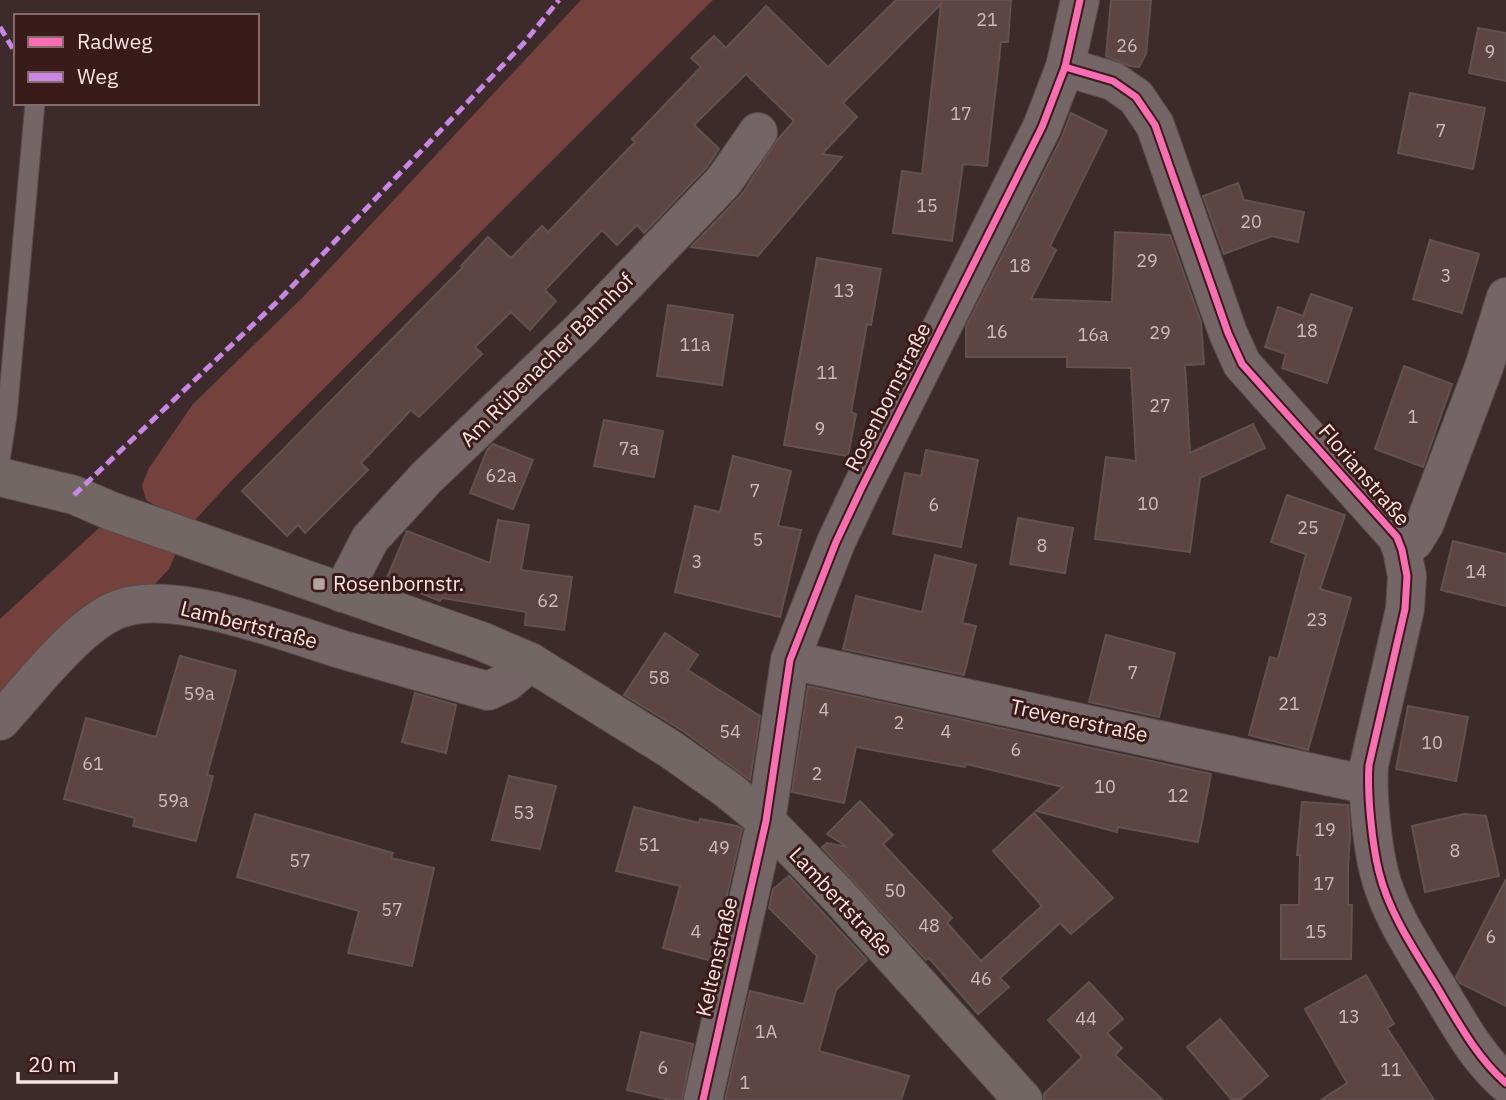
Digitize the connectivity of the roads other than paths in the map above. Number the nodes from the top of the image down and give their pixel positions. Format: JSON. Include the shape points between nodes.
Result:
{"nodes":[{"id":1,"x":1080,"y":0,"type":"edge"},
{"id":2,"x":1065,"y":67,"type":"junction"},
{"id":3,"x":35,"y":105,"type":"edge"},
{"id":4,"x":758,"y":132,"type":"dead end"},
{"id":5,"x":1506,"y":297,"type":"edge"},
{"id":6,"x":0,"y":460,"type":"edge"},
{"id":7,"x":0,"y":477,"type":"edge"},
{"id":8,"x":1402,"y":550,"type":"junction"},
{"id":9,"x":342,"y":593,"type":"junction"},
{"id":10,"x":790,"y":660,"type":"junction"},
{"id":11,"x":530,"y":662,"type":"junction"},
{"id":12,"x":0,"y":721,"type":"edge"},
{"id":13,"x":1367,"y":785,"type":"junction"},
{"id":14,"x":766,"y":821,"type":"junction"},
{"id":15,"x":1506,"y":1083,"type":"edge"},
{"id":16,"x":703,"y":1100,"type":"edge"},
{"id":17,"x":1023,"y":1100,"type":"edge"}],
"edges":[{"from":1,"to":2,"type":"street","name":"Rosenbornstraße"},
{"from":2,"to":8,"type":"street","name":"Florianstraße","via":[[1113,81],[1136,97],[1155,125],[1242,364],[1397,537]]},
{"from":2,"to":10,"type":"street","name":"Rosenbornstraße","via":[[1042,127],[841,531]]},
{"from":3,"to":6,"type":"lane"},
{"from":4,"to":9,"type":"street","name":"Am Rübenacher Bahnhof","via":[[714,191],[370,538]]},
{"from":5,"to":8,"type":"street","via":[[1425,523],[1415,541]]},
{"from":7,"to":9,"type":"main road","name":"Lambertstraße","via":[[74,495]]},
{"from":8,"to":13,"type":"street","name":"Florianstraße","via":[[1407,576],[1405,609]]},
{"from":9,"to":11,"type":"main road","name":"Lambertstraße"},
{"from":10,"to":13,"type":"street","name":"Trevererstraße"},
{"from":10,"to":14,"type":"street","name":"Rosenbornstraße"},
{"from":11,"to":12,"type":"street","name":"Lambertstraße","via":[[488,691],[220,613],[146,602],[118,609],[91,626]]},
{"from":11,"to":14,"type":"main road","name":"Lambertstraße","via":[[670,749]]},
{"from":13,"to":15,"type":"street","name":"Florianstraße","via":[[1379,873],[1399,922],[1469,1039]]},
{"from":14,"to":16,"type":"street","name":"Keltenstraße"},
{"from":14,"to":17,"type":"main road","name":"Lambertstraße"}]}
